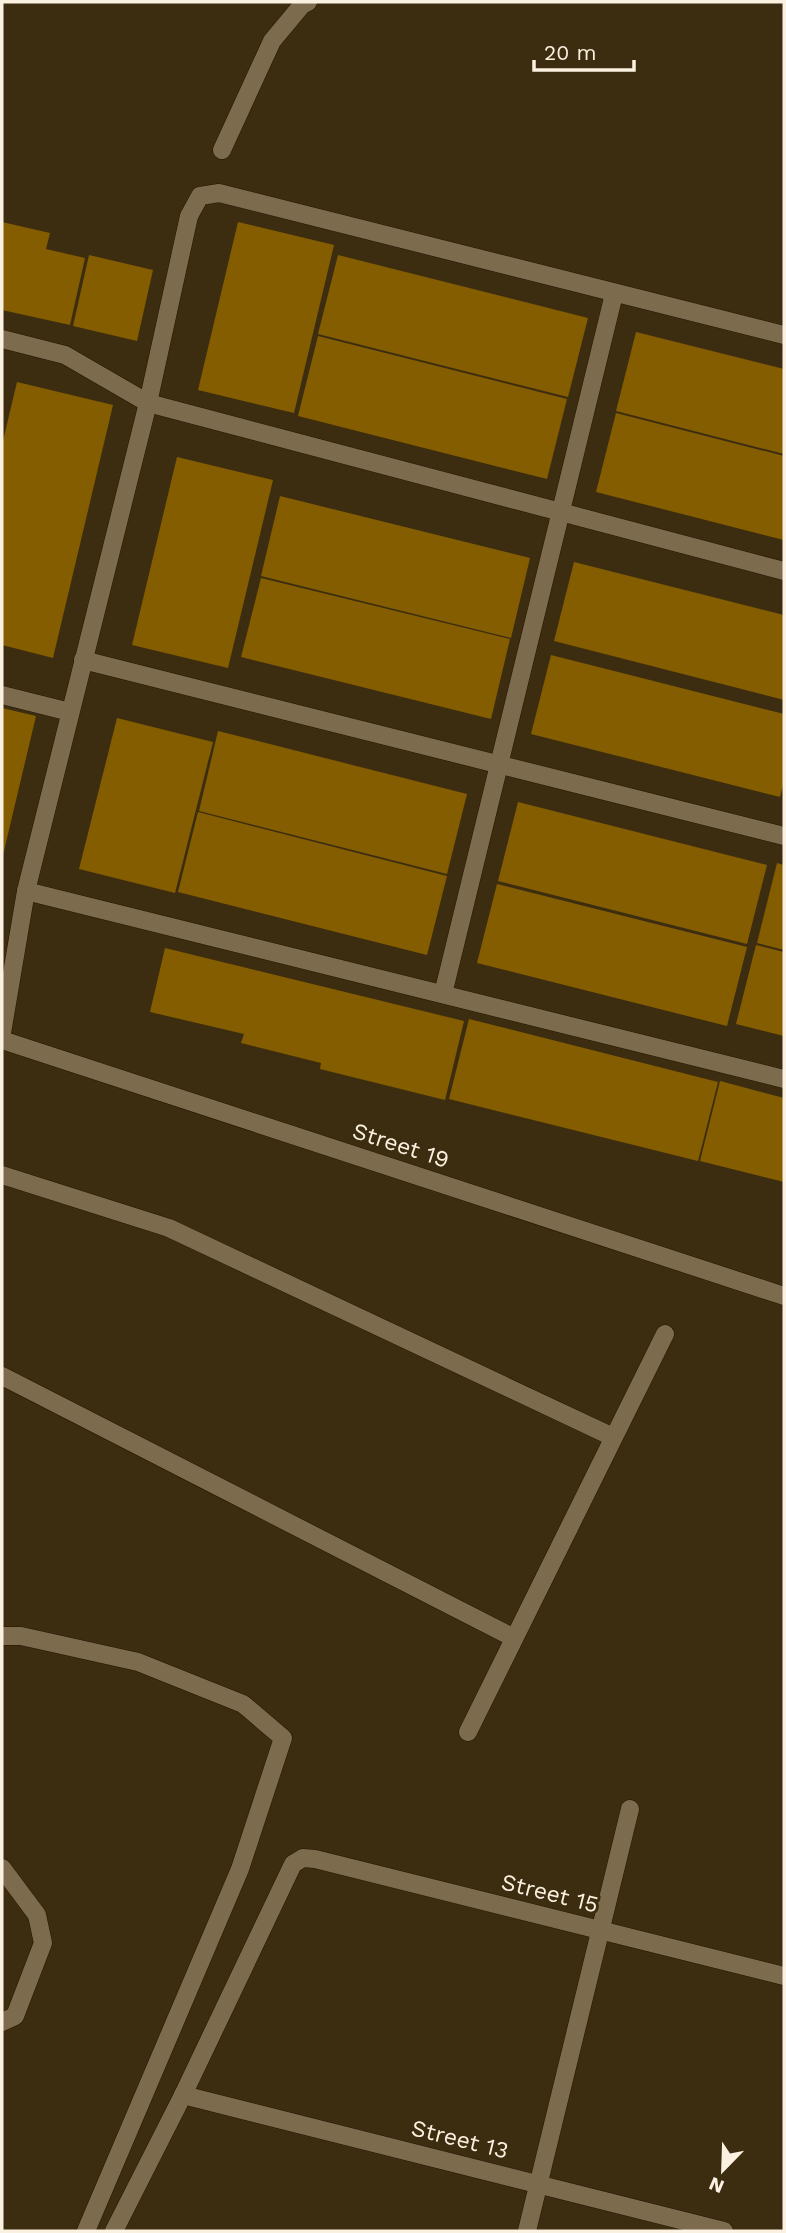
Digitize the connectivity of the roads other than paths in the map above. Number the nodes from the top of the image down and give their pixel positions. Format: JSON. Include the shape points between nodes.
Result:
{"nodes":[{"id":1,"x":308,"y":2,"type":"edge"},
{"id":2,"x":222,"y":150,"type":"dead end"},
{"id":3,"x":614,"y":294,"type":"junction"},
{"id":4,"x":784,"y":335,"type":"edge"},
{"id":5,"x":2,"y":339,"type":"edge"},
{"id":6,"x":148,"y":403,"type":"junction"},
{"id":7,"x":560,"y":513,"type":"junction"},
{"id":8,"x":784,"y":571,"type":"edge"},
{"id":9,"x":83,"y":660,"type":"junction"},
{"id":10,"x":2,"y":695,"type":"edge"},
{"id":11,"x":70,"y":712,"type":"junction"},
{"id":12,"x":499,"y":765,"type":"junction"},
{"id":13,"x":784,"y":836,"type":"edge"},
{"id":14,"x":26,"y":891,"type":"junction"},
{"id":15,"x":443,"y":994,"type":"junction"},
{"id":16,"x":2,"y":1033,"type":"edge"},
{"id":17,"x":2,"y":1040,"type":"edge"},
{"id":18,"x":784,"y":1079,"type":"edge"},
{"id":19,"x":2,"y":1175,"type":"edge"},
{"id":20,"x":784,"y":1296,"type":"edge"},
{"id":21,"x":665,"y":1334,"type":"dead end"},
{"id":22,"x":2,"y":1376,"type":"edge"},
{"id":23,"x":613,"y":1437,"type":"junction"},
{"id":24,"x":2,"y":1636,"type":"edge"},
{"id":25,"x":514,"y":1638,"type":"junction"},
{"id":26,"x":468,"y":1732,"type":"dead end"},
{"id":27,"x":630,"y":1809,"type":"dead end"},
{"id":28,"x":2,"y":1868,"type":"edge"},
{"id":29,"x":600,"y":1931,"type":"junction"},
{"id":30,"x":784,"y":1976,"type":"edge"},
{"id":31,"x":2,"y":2022,"type":"edge"},
{"id":32,"x":183,"y":2095,"type":"junction"},
{"id":33,"x":539,"y":2185,"type":"junction"},
{"id":34,"x":86,"y":2231,"type":"edge"},
{"id":35,"x":114,"y":2231,"type":"edge"},
{"id":36,"x":527,"y":2231,"type":"edge"},
{"id":37,"x":724,"y":2231,"type":"edge"}],
"edges":[{"from":1,"to":2,"type":"street","via":[[272,41]]},
{"from":3,"to":4,"type":"street"},
{"from":3,"to":6,"type":"street","via":[[219,193],[200,196],[189,216]]},
{"from":3,"to":7,"type":"street"},
{"from":5,"to":6,"type":"street","via":[[65,355]]},
{"from":6,"to":7,"type":"street"},
{"from":6,"to":9,"type":"street"},
{"from":7,"to":8,"type":"street"},
{"from":7,"to":12,"type":"street"},
{"from":9,"to":11,"type":"street"},
{"from":9,"to":12,"type":"street"},
{"from":10,"to":11,"type":"street"},
{"from":11,"to":14,"type":"street"},
{"from":12,"to":13,"type":"street"},
{"from":12,"to":15,"type":"street"},
{"from":14,"to":15,"type":"street"},
{"from":14,"to":16,"type":"street"},
{"from":15,"to":18,"type":"street"},
{"from":17,"to":20,"type":"street","name":"Street 19"},
{"from":19,"to":23,"type":"street","via":[[169,1228]]},
{"from":21,"to":23,"type":"street"},
{"from":22,"to":25,"type":"street"},
{"from":23,"to":25,"type":"street"},
{"from":24,"to":34,"type":"street","via":[[21,1636],[138,1662],[243,1704],[283,1738],[240,1869]]},
{"from":25,"to":26,"type":"street"},
{"from":27,"to":29,"type":"street"},
{"from":28,"to":31,"type":"street","via":[[37,1915],[43,1943],[15,2017]]},
{"from":29,"to":30,"type":"street","name":"Street 15"},
{"from":29,"to":32,"type":"street","name":"Street 15","via":[[303,1858],[293,1864]]},
{"from":29,"to":33,"type":"street"},
{"from":32,"to":33,"type":"street","name":"Street 13"},
{"from":32,"to":35,"type":"street"},
{"from":33,"to":36,"type":"street"},
{"from":33,"to":37,"type":"street","name":"Street 13"}]}
